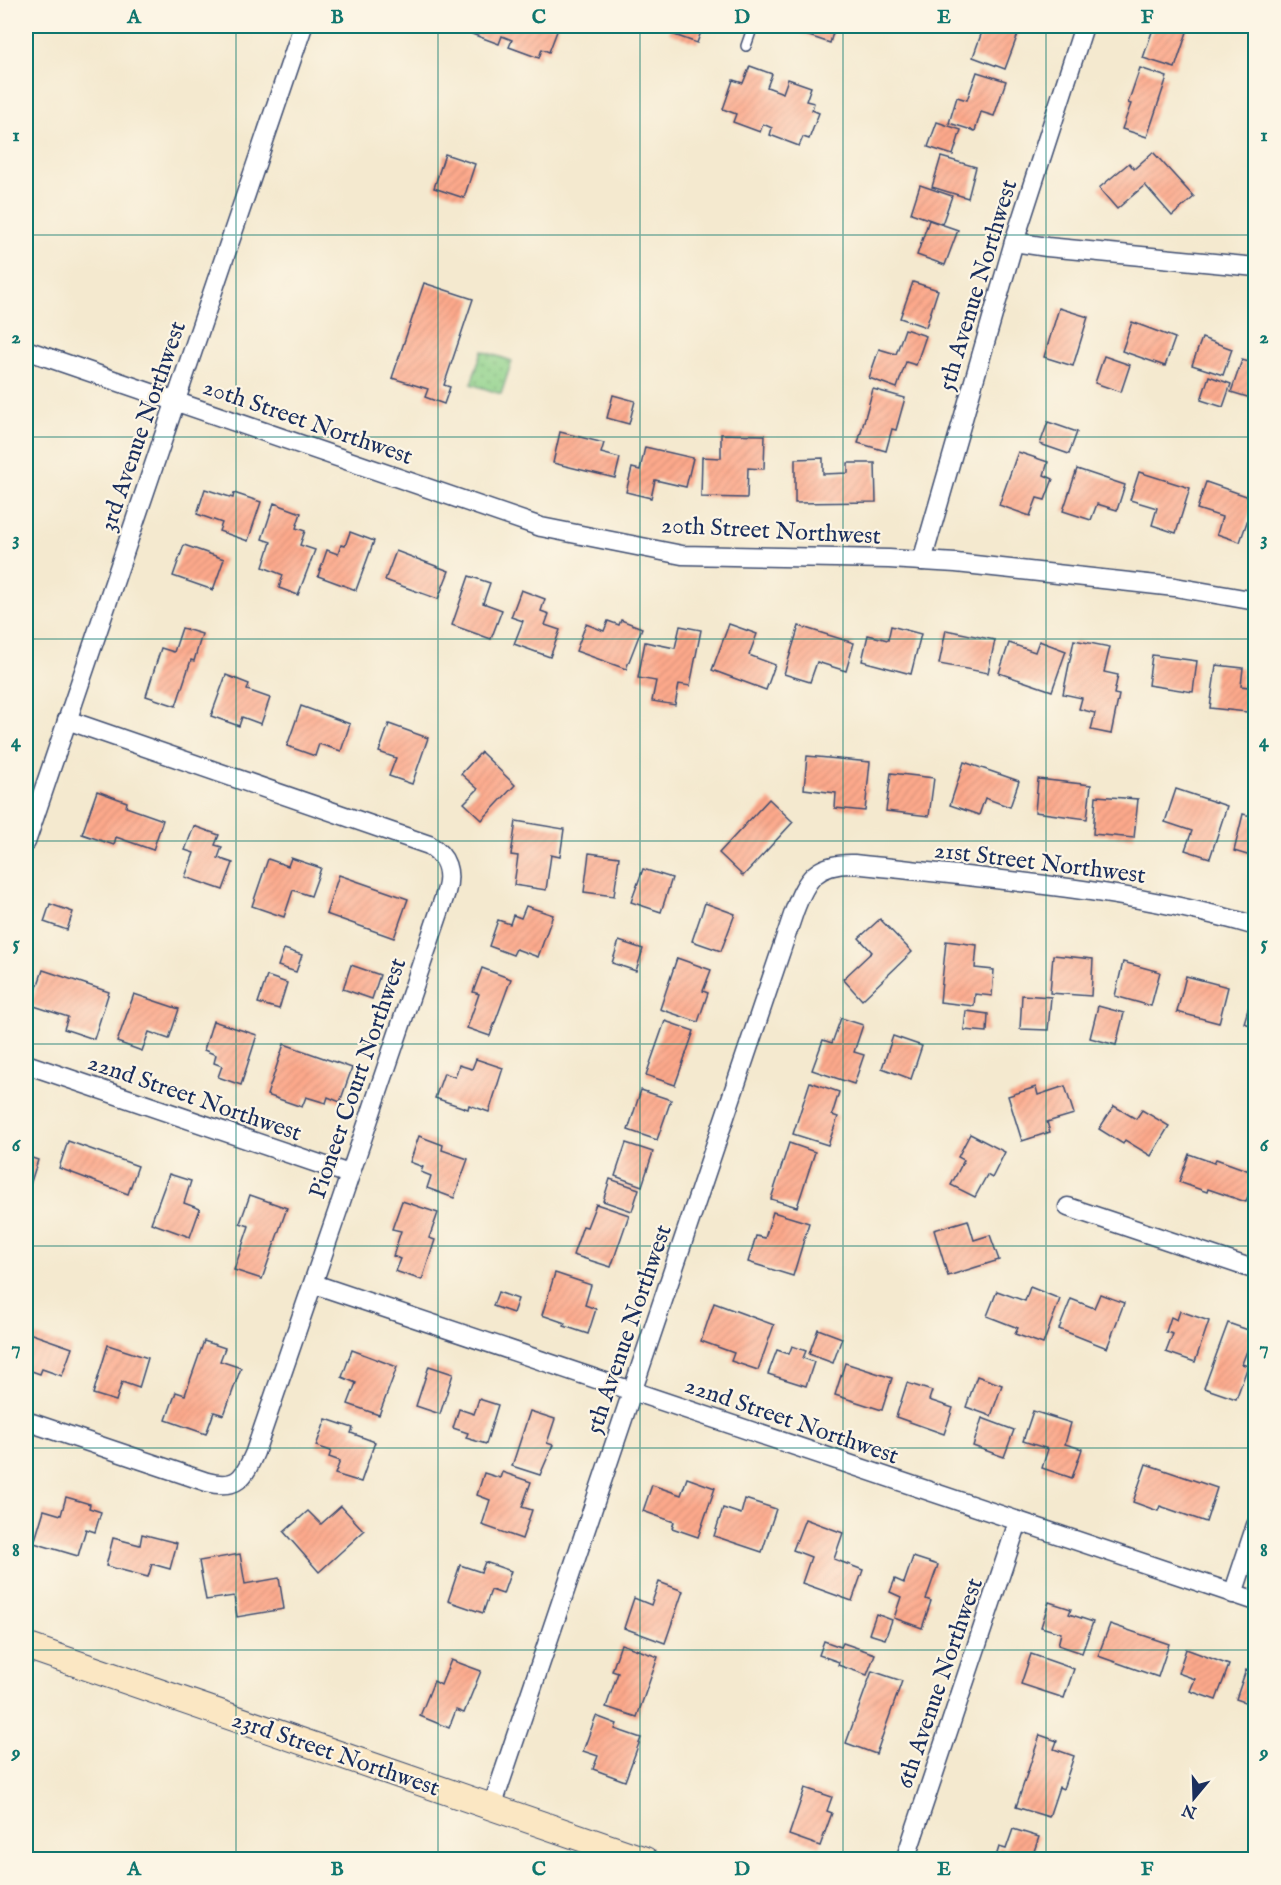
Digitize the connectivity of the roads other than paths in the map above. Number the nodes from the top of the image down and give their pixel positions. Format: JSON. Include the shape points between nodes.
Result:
{"nodes":[{"id":1,"x":303,"y":26,"type":"edge"},
{"id":2,"x":753,"y":26,"type":"edge"},
{"id":3,"x":1084,"y":26,"type":"edge"},
{"id":4,"x":746,"y":46,"type":"dead end"},
{"id":5,"x":1014,"y":242,"type":"junction"},
{"id":6,"x":1256,"y":267,"type":"edge"},
{"id":7,"x":26,"y":350,"type":"edge"},
{"id":8,"x":176,"y":402,"type":"junction"},
{"id":9,"x":922,"y":561,"type":"junction"},
{"id":10,"x":1256,"y":601,"type":"edge"},
{"id":11,"x":67,"y":720,"type":"junction"},
{"id":12,"x":26,"y":842,"type":"edge"},
{"id":13,"x":818,"y":871,"type":"joint"},
{"id":14,"x":1256,"y":926,"type":"edge"},
{"id":15,"x":26,"y":1064,"type":"edge"},
{"id":16,"x":349,"y":1174,"type":"junction"},
{"id":17,"x":1068,"y":1207,"type":"dead end"},
{"id":18,"x":1256,"y":1270,"type":"edge"},
{"id":19,"x":314,"y":1284,"type":"junction"},
{"id":20,"x":632,"y":1391,"type":"junction"},
{"id":21,"x":26,"y":1421,"type":"edge"},
{"id":22,"x":1018,"y":1522,"type":"junction"},
{"id":23,"x":1256,"y":1525,"type":"edge"},
{"id":24,"x":1233,"y":1594,"type":"junction"},
{"id":25,"x":1256,"y":1601,"type":"edge"},
{"id":26,"x":26,"y":1646,"type":"edge"},
{"id":27,"x":492,"y":1807,"type":"junction"},
{"id":28,"x":645,"y":1860,"type":"edge"},
{"id":29,"x":905,"y":1860,"type":"edge"}],
"edges":[{"from":1,"to":8,"type":"street","name":"3rd Avenue Northwest"},
{"from":2,"to":4,"type":"lane"},
{"from":3,"to":5,"type":"street","name":"5th Avenue Northwest"},
{"from":5,"to":6,"type":"street"},
{"from":5,"to":9,"type":"street","name":"5th Avenue Northwest"},
{"from":7,"to":8,"type":"street","name":"20th Street Northwest"},
{"from":8,"to":9,"type":"street","name":"20th Street Northwest","via":[[541,527],[682,555]]},
{"from":8,"to":11,"type":"street","name":"3rd Avenue Northwest"},
{"from":9,"to":10,"type":"street","name":"20th Street Northwest","via":[[1050,572]]},
{"from":11,"to":12,"type":"street","name":"3rd Avenue Northwest"},
{"from":11,"to":16,"type":"street","name":"Pioneer Court Northwest","via":[[419,841],[436,849],[446,862],[446,892]]},
{"from":13,"to":14,"type":"street","name":"21st Street Northwest","via":[[839,863],[854,864],[1072,888],[1138,898]]},
{"from":13,"to":20,"type":"street","name":"5th Avenue Northwest","via":[[808,881],[794,912]]},
{"from":15,"to":16,"type":"street","name":"22nd Street Northwest"},
{"from":16,"to":19,"type":"street","name":"Pioneer Court Northwest"},
{"from":17,"to":18,"type":"street"},
{"from":19,"to":20,"type":"street","name":"22nd Street Northwest"},
{"from":19,"to":21,"type":"street","name":"Pioneer Court Northwest","via":[[248,1469],[232,1484],[207,1482]]},
{"from":20,"to":22,"type":"street","name":"22nd Street Northwest"},
{"from":20,"to":27,"type":"street","name":"5th Avenue Northwest"},
{"from":22,"to":24,"type":"street","name":"22nd Street Northwest"},
{"from":22,"to":29,"type":"street","name":"6th Avenue Northwest"},
{"from":23,"to":24,"type":"street"},
{"from":24,"to":25,"type":"street","name":"22nd Street Northwest"},
{"from":26,"to":27,"type":"street","name":"23rd Street Northwest"},
{"from":27,"to":28,"type":"street","name":"23rd Street Northwest"}]}
